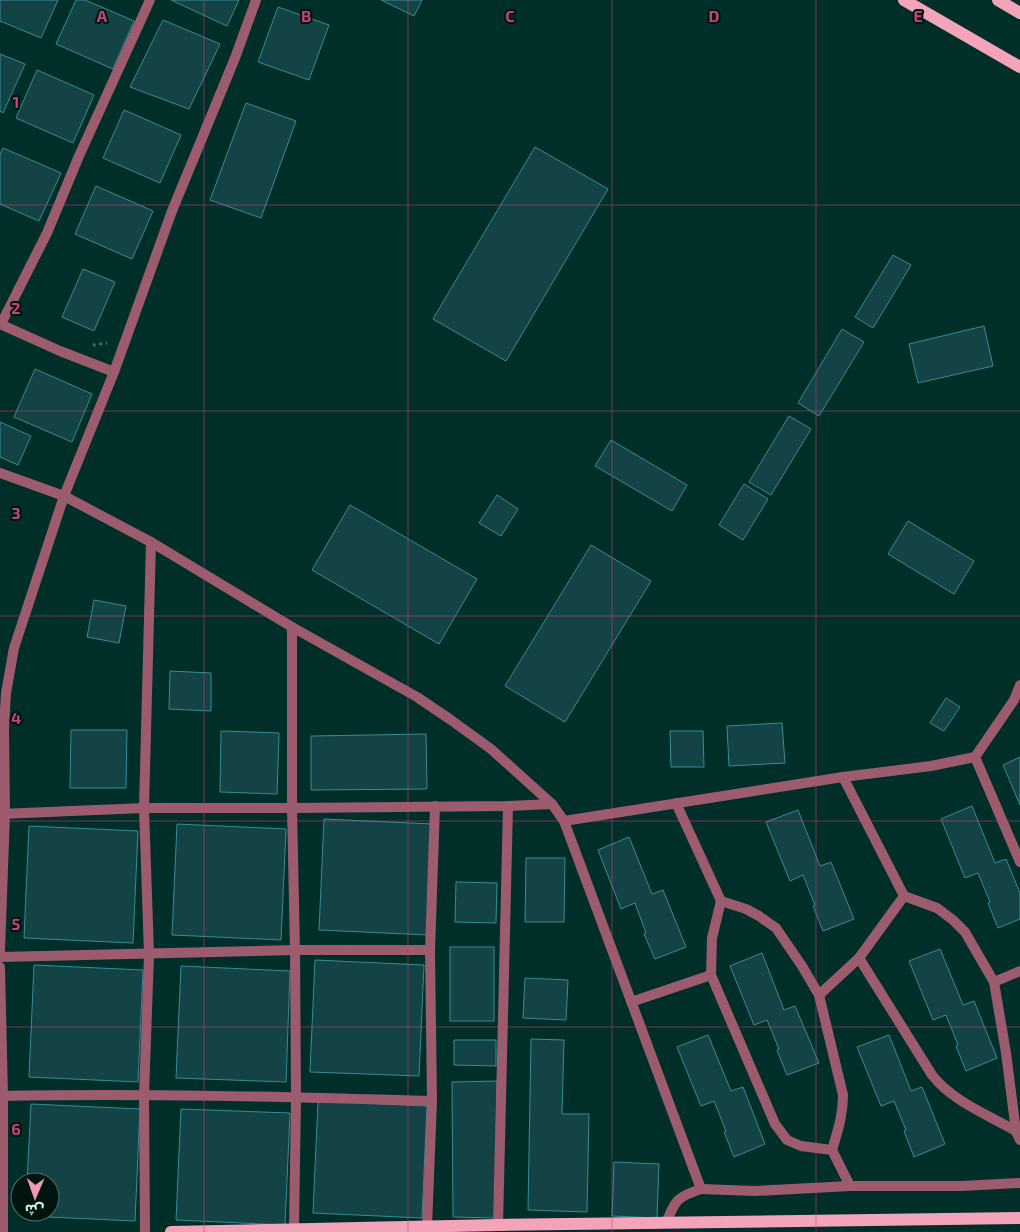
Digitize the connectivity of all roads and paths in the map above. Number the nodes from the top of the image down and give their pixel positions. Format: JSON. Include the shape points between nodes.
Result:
{"nodes":[{"id":1,"x":150,"y":0,"type":"edge"},
{"id":2,"x":256,"y":0,"type":"edge"},
{"id":3,"x":904,"y":0,"type":"edge"},
{"id":4,"x":998,"y":0,"type":"edge"},
{"id":5,"x":1020,"y":13,"type":"edge"},
{"id":6,"x":1020,"y":67,"type":"edge"},
{"id":7,"x":1,"y":324,"type":"edge"},
{"id":8,"x":114,"y":372,"type":"junction"},
{"id":9,"x":0,"y":473,"type":"edge"},
{"id":10,"x":64,"y":496,"type":"junction"},
{"id":11,"x":151,"y":542,"type":"junction"},
{"id":12,"x":292,"y":627,"type":"junction"},
{"id":13,"x":1020,"y":685,"type":"edge"},
{"id":14,"x":1017,"y":699,"type":"edge"},
{"id":15,"x":976,"y":757,"type":"junction"},
{"id":16,"x":843,"y":777,"type":"junction"},
{"id":17,"x":676,"y":803,"type":"junction"},
{"id":18,"x":552,"y":804,"type":"junction"},
{"id":19,"x":435,"y":806,"type":"junction"},
{"id":20,"x":508,"y":806,"type":"junction"},
{"id":21,"x":144,"y":808,"type":"junction"},
{"id":22,"x":292,"y":808,"type":"junction"},
{"id":23,"x":3,"y":814,"type":"edge"},
{"id":24,"x":564,"y":821,"type":"junction"},
{"id":25,"x":1020,"y":862,"type":"edge"},
{"id":26,"x":904,"y":896,"type":"junction"},
{"id":27,"x":721,"y":901,"type":"junction"},
{"id":28,"x":295,"y":950,"type":"junction"},
{"id":29,"x":430,"y":950,"type":"junction"},
{"id":30,"x":0,"y":951,"type":"edge"},
{"id":31,"x":149,"y":954,"type":"junction"},
{"id":32,"x":0,"y":957,"type":"edge"},
{"id":33,"x":859,"y":958,"type":"junction"},
{"id":34,"x":0,"y":967,"type":"edge"},
{"id":35,"x":1020,"y":970,"type":"edge"},
{"id":36,"x":711,"y":975,"type":"junction"},
{"id":37,"x":994,"y":982,"type":"junction"},
{"id":38,"x":819,"y":995,"type":"junction"},
{"id":39,"x":631,"y":1002,"type":"junction"},
{"id":40,"x":144,"y":1095,"type":"junction"},
{"id":41,"x":1,"y":1096,"type":"edge"},
{"id":42,"x":296,"y":1097,"type":"junction"},
{"id":43,"x":432,"y":1101,"type":"junction"},
{"id":44,"x":1018,"y":1135,"type":"edge"},
{"id":45,"x":832,"y":1150,"type":"junction"},
{"id":46,"x":1020,"y":1183,"type":"edge"},
{"id":47,"x":850,"y":1186,"type":"junction"},
{"id":48,"x":701,"y":1189,"type":"junction"},
{"id":49,"x":1020,"y":1218,"type":"edge"},
{"id":50,"x":666,"y":1223,"type":"junction"},
{"id":51,"x":498,"y":1225,"type":"junction"},
{"id":52,"x":427,"y":1227,"type":"junction"},
{"id":53,"x":294,"y":1229,"type":"junction"},
{"id":54,"x":3,"y":1232,"type":"edge"},
{"id":55,"x":145,"y":1232,"type":"edge"},
{"id":56,"x":171,"y":1232,"type":"edge"}],
"edges":[{"from":1,"to":7,"type":"street","via":[[47,233]]},
{"from":2,"to":8,"type":"street","via":[[172,211]]},
{"from":3,"to":6,"type":"main road"},
{"from":4,"to":5,"type":"main road"},
{"from":7,"to":8,"type":"street"},
{"from":8,"to":10,"type":"street"},
{"from":9,"to":10,"type":"street"},
{"from":10,"to":11,"type":"street"},
{"from":10,"to":23,"type":"street","via":[[10,668],[4,728]]},
{"from":11,"to":12,"type":"street"},
{"from":11,"to":21,"type":"street"},
{"from":12,"to":18,"type":"street","via":[[417,697],[451,720],[491,749]]},
{"from":12,"to":22,"type":"street"},
{"from":13,"to":14,"type":"street"},
{"from":14,"to":15,"type":"street"},
{"from":15,"to":16,"type":"street"},
{"from":15,"to":25,"type":"street"},
{"from":16,"to":17,"type":"street"},
{"from":16,"to":26,"type":"street"},
{"from":17,"to":24,"type":"street"},
{"from":17,"to":27,"type":"street"},
{"from":18,"to":20,"type":"street"},
{"from":18,"to":24,"type":"street"},
{"from":19,"to":20,"type":"street"},
{"from":19,"to":22,"type":"street"},
{"from":19,"to":29,"type":"street"},
{"from":20,"to":51,"type":"street"},
{"from":21,"to":22,"type":"street"},
{"from":21,"to":23,"type":"street"},
{"from":21,"to":31,"type":"street"},
{"from":22,"to":28,"type":"street"},
{"from":23,"to":30,"type":"street"},
{"from":24,"to":39,"type":"street"},
{"from":26,"to":33,"type":"street"},
{"from":26,"to":37,"type":"street","via":[[937,908],[953,920],[965,932]]},
{"from":27,"to":36,"type":"street","via":[[712,938]]},
{"from":27,"to":38,"type":"street","via":[[746,909],[776,928]]},
{"from":28,"to":29,"type":"street"},
{"from":28,"to":31,"type":"street"},
{"from":28,"to":42,"type":"street"},
{"from":29,"to":43,"type":"street"},
{"from":31,"to":32,"type":"street"},
{"from":31,"to":40,"type":"street"},
{"from":33,"to":38,"type":"street"},
{"from":33,"to":44,"type":"street","via":[[940,1085]]},
{"from":34,"to":41,"type":"street"},
{"from":35,"to":37,"type":"street"},
{"from":36,"to":39,"type":"street"},
{"from":36,"to":45,"type":"street","via":[[775,1124],[787,1140],[801,1146]]},
{"from":37,"to":44,"type":"street"},
{"from":38,"to":45,"type":"street","via":[[843,1094],[840,1125]]},
{"from":39,"to":48,"type":"street"},
{"from":40,"to":41,"type":"street"},
{"from":40,"to":42,"type":"street"},
{"from":40,"to":55,"type":"street"},
{"from":41,"to":54,"type":"street"},
{"from":42,"to":43,"type":"street"},
{"from":42,"to":53,"type":"street"},
{"from":43,"to":52,"type":"street"},
{"from":45,"to":47,"type":"street"},
{"from":46,"to":47,"type":"street"},
{"from":47,"to":48,"type":"street","via":[[755,1191]]},
{"from":48,"to":50,"type":"street","via":[[678,1200]]},
{"from":49,"to":50,"type":"main road"},
{"from":50,"to":51,"type":"main road"},
{"from":51,"to":52,"type":"main road"},
{"from":52,"to":53,"type":"main road"},
{"from":53,"to":56,"type":"main road"}]}
